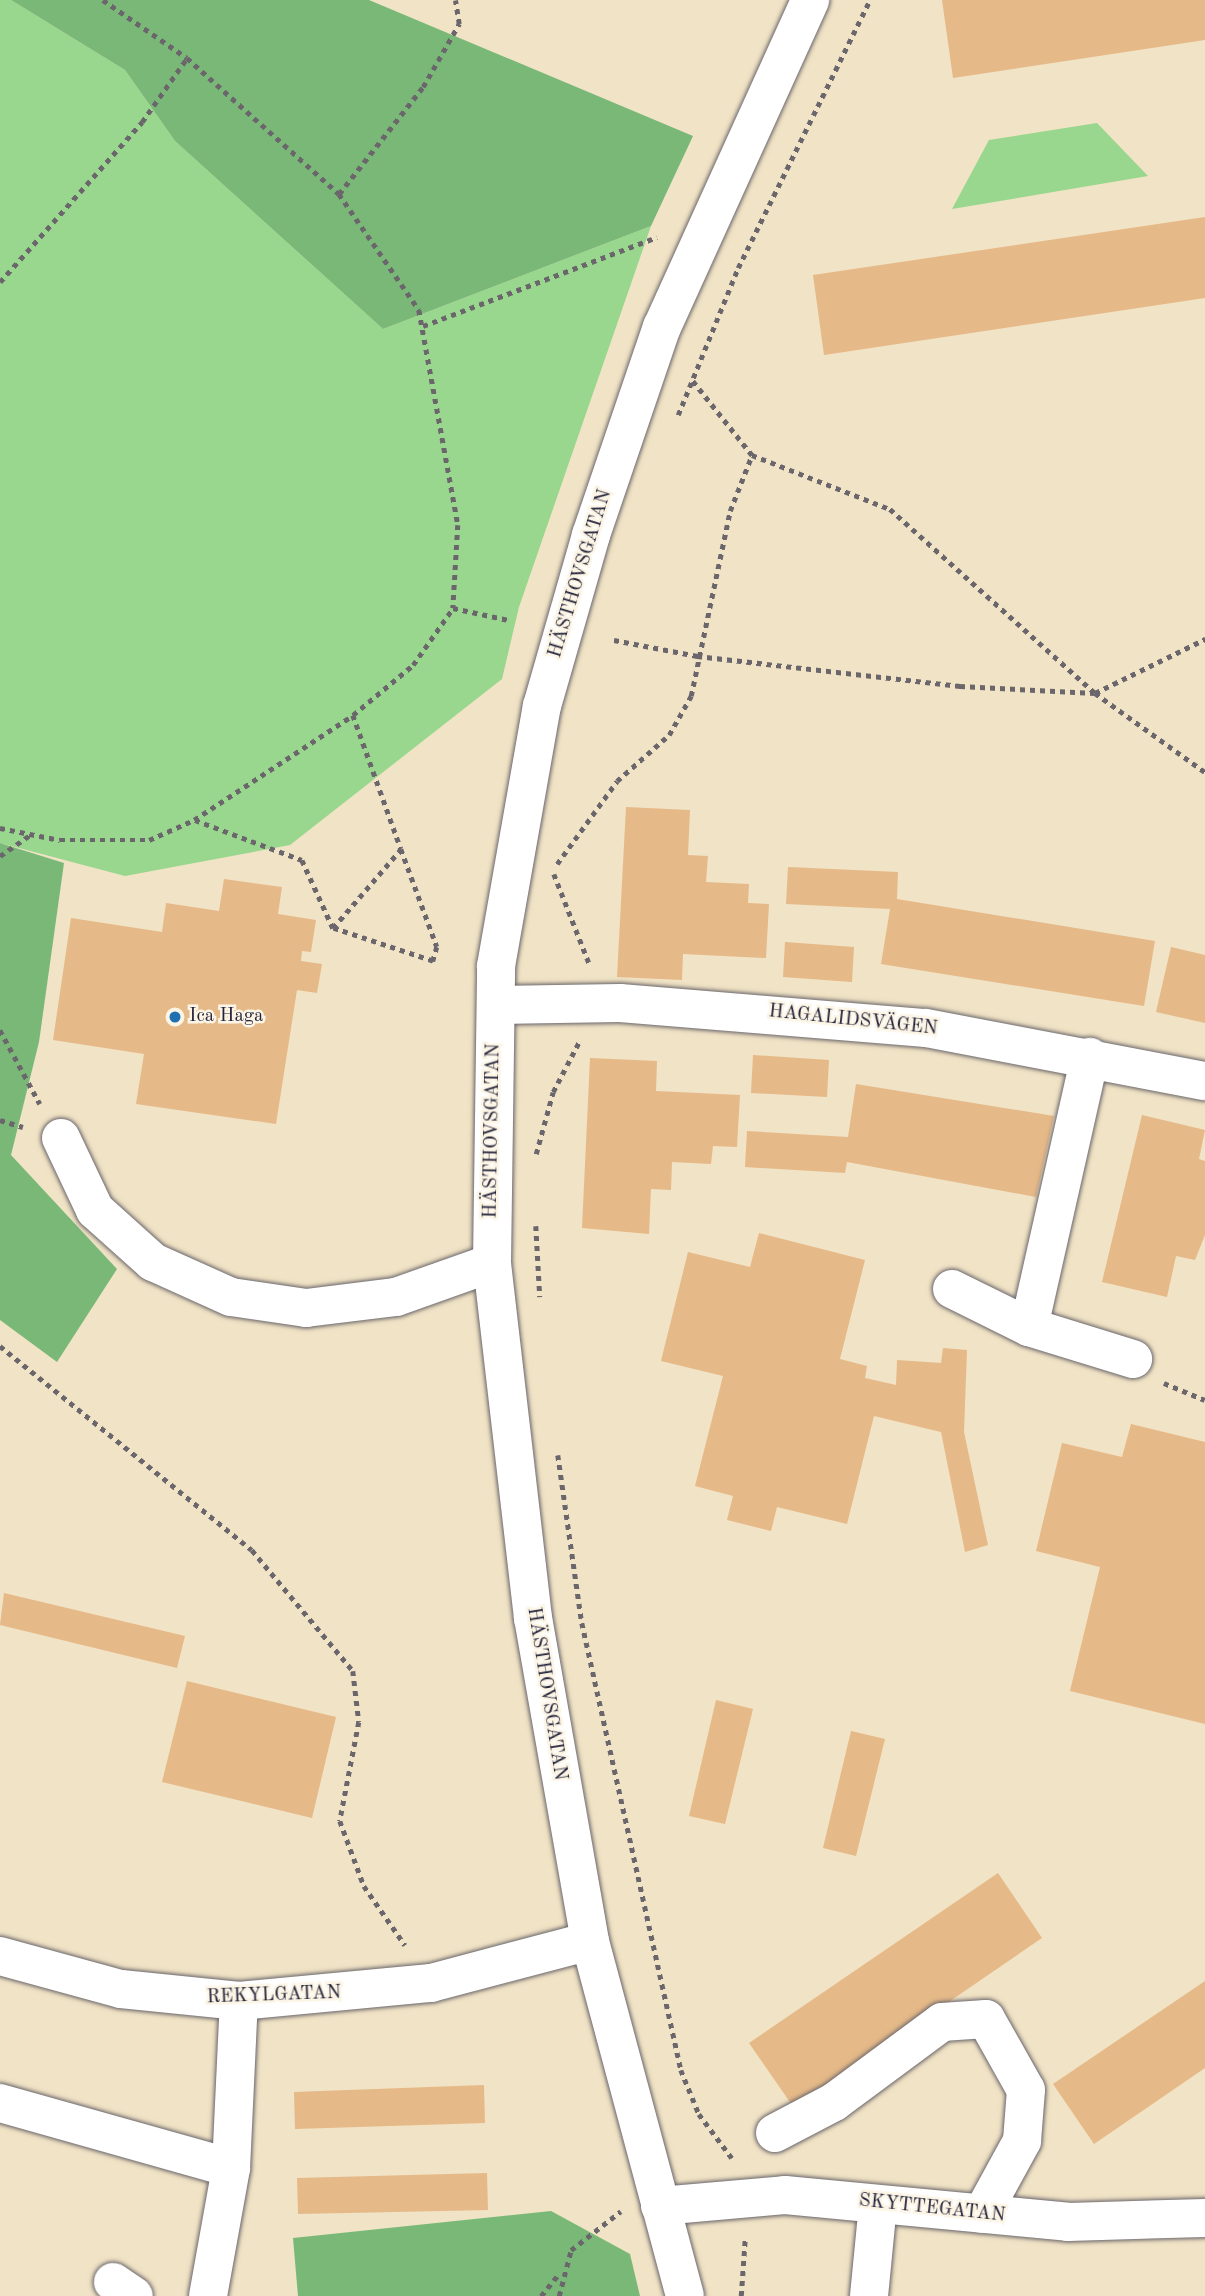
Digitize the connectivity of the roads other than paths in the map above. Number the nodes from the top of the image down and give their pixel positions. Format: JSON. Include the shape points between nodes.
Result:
{"nodes":[{"id":1,"x":810,"y":0,"type":"edge"},
{"id":2,"x":496,"y":1005,"type":"junction"},
{"id":3,"x":1090,"y":1057,"type":"junction"},
{"id":4,"x":1205,"y":1081,"type":"edge"},
{"id":5,"x":61,"y":1138,"type":"road end"},
{"id":6,"x":492,"y":1263,"type":"junction"},
{"id":7,"x":952,"y":1289,"type":"dead end"},
{"id":8,"x":1029,"y":1326,"type":"junction"},
{"id":9,"x":1133,"y":1359,"type":"dead end"},
{"id":10,"x":590,"y":1941,"type":"junction"},
{"id":11,"x":0,"y":1956,"type":"edge"},
{"id":12,"x":239,"y":2001,"type":"junction"},
{"id":13,"x":0,"y":2103,"type":"edge"},
{"id":14,"x":775,"y":2133,"type":"dead end"},
{"id":15,"x":231,"y":2168,"type":"junction"},
{"id":16,"x":878,"y":2204,"type":"junction"},
{"id":17,"x":660,"y":2206,"type":"junction"},
{"id":18,"x":982,"y":2214,"type":"junction"},
{"id":19,"x":1205,"y":2218,"type":"edge"},
{"id":20,"x":208,"y":2296,"type":"edge"},
{"id":21,"x":685,"y":2296,"type":"edge"},
{"id":22,"x":869,"y":2296,"type":"edge"}],
"edges":[{"from":1,"to":2,"type":"street","name":"HÄSTHOVSGATAN","via":[[658,340],[542,706],[496,966]]},
{"from":2,"to":3,"type":"street","name":"HAGALIDSVÄGEN","via":[[620,1003],[795,1014],[926,1028]]},
{"from":2,"to":6,"type":"street","name":"HÄSTHOVSGATAN"},
{"from":3,"to":4,"type":"street","name":"HAGALIDSVÄGEN"},
{"from":3,"to":8,"type":"street"},
{"from":5,"to":6,"type":"street","via":[[95,1210],[153,1262],[231,1297],[306,1308],[396,1297]]},
{"from":6,"to":10,"type":"street","name":"HÄSTHOVSGATAN","via":[[533,1618]]},
{"from":7,"to":8,"type":"street"},
{"from":8,"to":9,"type":"street"},
{"from":10,"to":12,"type":"street","name":"REKYLGATAN","via":[[431,1983]]},
{"from":10,"to":17,"type":"street","name":"HÄSTHOVSGATAN"},
{"from":11,"to":12,"type":"street","name":"REKYLGATAN","via":[[121,1989]]},
{"from":12,"to":15,"type":"street"},
{"from":13,"to":15,"type":"street"},
{"from":14,"to":18,"type":"street","via":[[834,2102],[942,2022],[986,2019],[1026,2090],[1022,2141]]},
{"from":15,"to":20,"type":"street"},
{"from":16,"to":17,"type":"street","name":"SKYTTEGATAN","via":[[785,2195]]},
{"from":16,"to":18,"type":"street","name":"SKYTTEGATAN"},
{"from":16,"to":22,"type":"street"},
{"from":17,"to":21,"type":"street","name":"HÄSTHOVSGATAN"},
{"from":18,"to":19,"type":"street","name":"SKYTTEGATAN","via":[[1068,2222]]}]}
